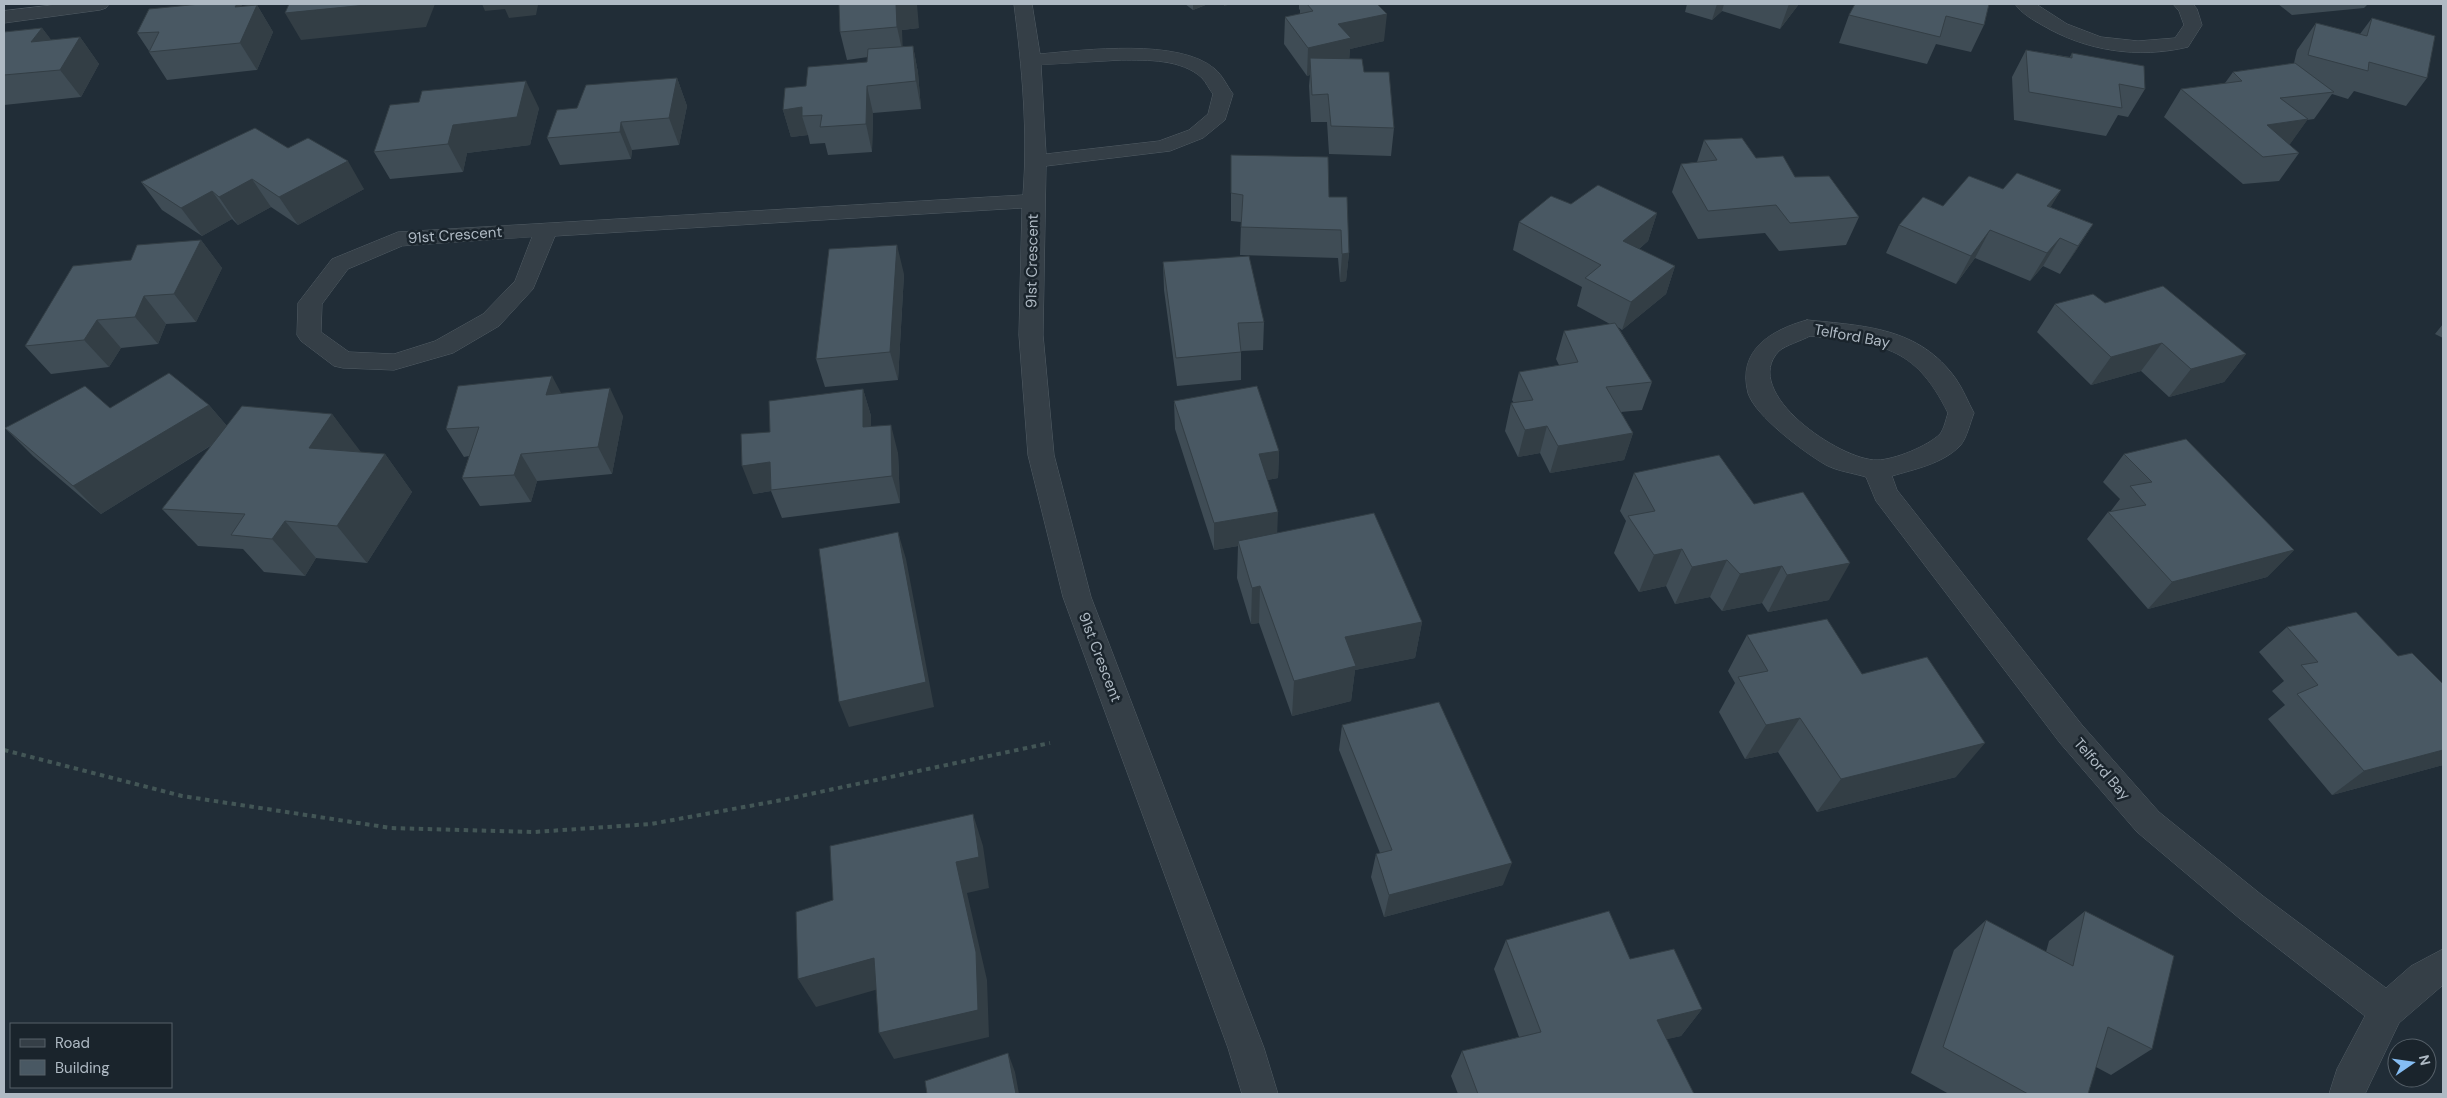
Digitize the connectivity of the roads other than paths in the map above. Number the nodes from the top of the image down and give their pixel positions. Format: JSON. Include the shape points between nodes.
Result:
{"nodes":[{"id":1,"x":100,"y":4,"type":"edge"},
{"id":2,"x":1023,"y":4,"type":"edge"},
{"id":3,"x":2024,"y":4,"type":"edge"},
{"id":4,"x":2182,"y":4,"type":"edge"},
{"id":5,"x":4,"y":17,"type":"edge"},
{"id":6,"x":1031,"y":60,"type":"junction"},
{"id":7,"x":1036,"y":161,"type":"junction"},
{"id":8,"x":1033,"y":201,"type":"junction"},
{"id":9,"x":546,"y":229,"type":"junction"},
{"id":10,"x":1878,"y":470,"type":"junction"},
{"id":11,"x":2443,"y":966,"type":"edge"},
{"id":12,"x":2387,"y":1011,"type":"junction"},
{"id":13,"x":1260,"y":1094,"type":"edge"},
{"id":14,"x":2346,"y":1094,"type":"edge"}],
"edges":[{"from":1,"to":5,"type":"street"},
{"from":2,"to":6,"type":"street","name":"91st Crescent"},
{"from":3,"to":4,"type":"street","via":[[2045,20],[2076,36],[2108,44],[2151,48],[2181,43],[2193,25],[2188,10]]},
{"from":6,"to":7,"type":"street","name":"91st Crescent"},
{"from":6,"to":7,"type":"street","via":[[1152,54],[1208,72],[1223,94],[1218,116],[1196,134],[1163,147]]},
{"from":7,"to":8,"type":"street","name":"91st Crescent"},
{"from":8,"to":9,"type":"street","name":"91st Crescent"},
{"from":8,"to":13,"type":"street","name":"91st Crescent","via":[[1031,335],[1041,455],[1077,597],[1243,1039]]},
{"from":9,"to":9,"type":"street","name":"91st Crescent","via":[[398,239],[340,264],[310,303],[309,335],[343,360],[394,362],[444,347],[491,320],[525,284]]},
{"from":10,"to":10,"type":"street","name":"Telford Bay","via":[[1925,457],[1951,439],[1961,413],[1947,385],[1928,362],[1894,341],[1808,328],[1771,345],[1758,366],[1761,394],[1787,426],[1836,459]]},
{"from":10,"to":12,"type":"street","name":"Telford Bay","via":[[1885,494],[2071,734],[2148,822],[2252,908]]},
{"from":11,"to":12,"type":"street","via":[[2423,978]]},
{"from":12,"to":14,"type":"street"}]}
